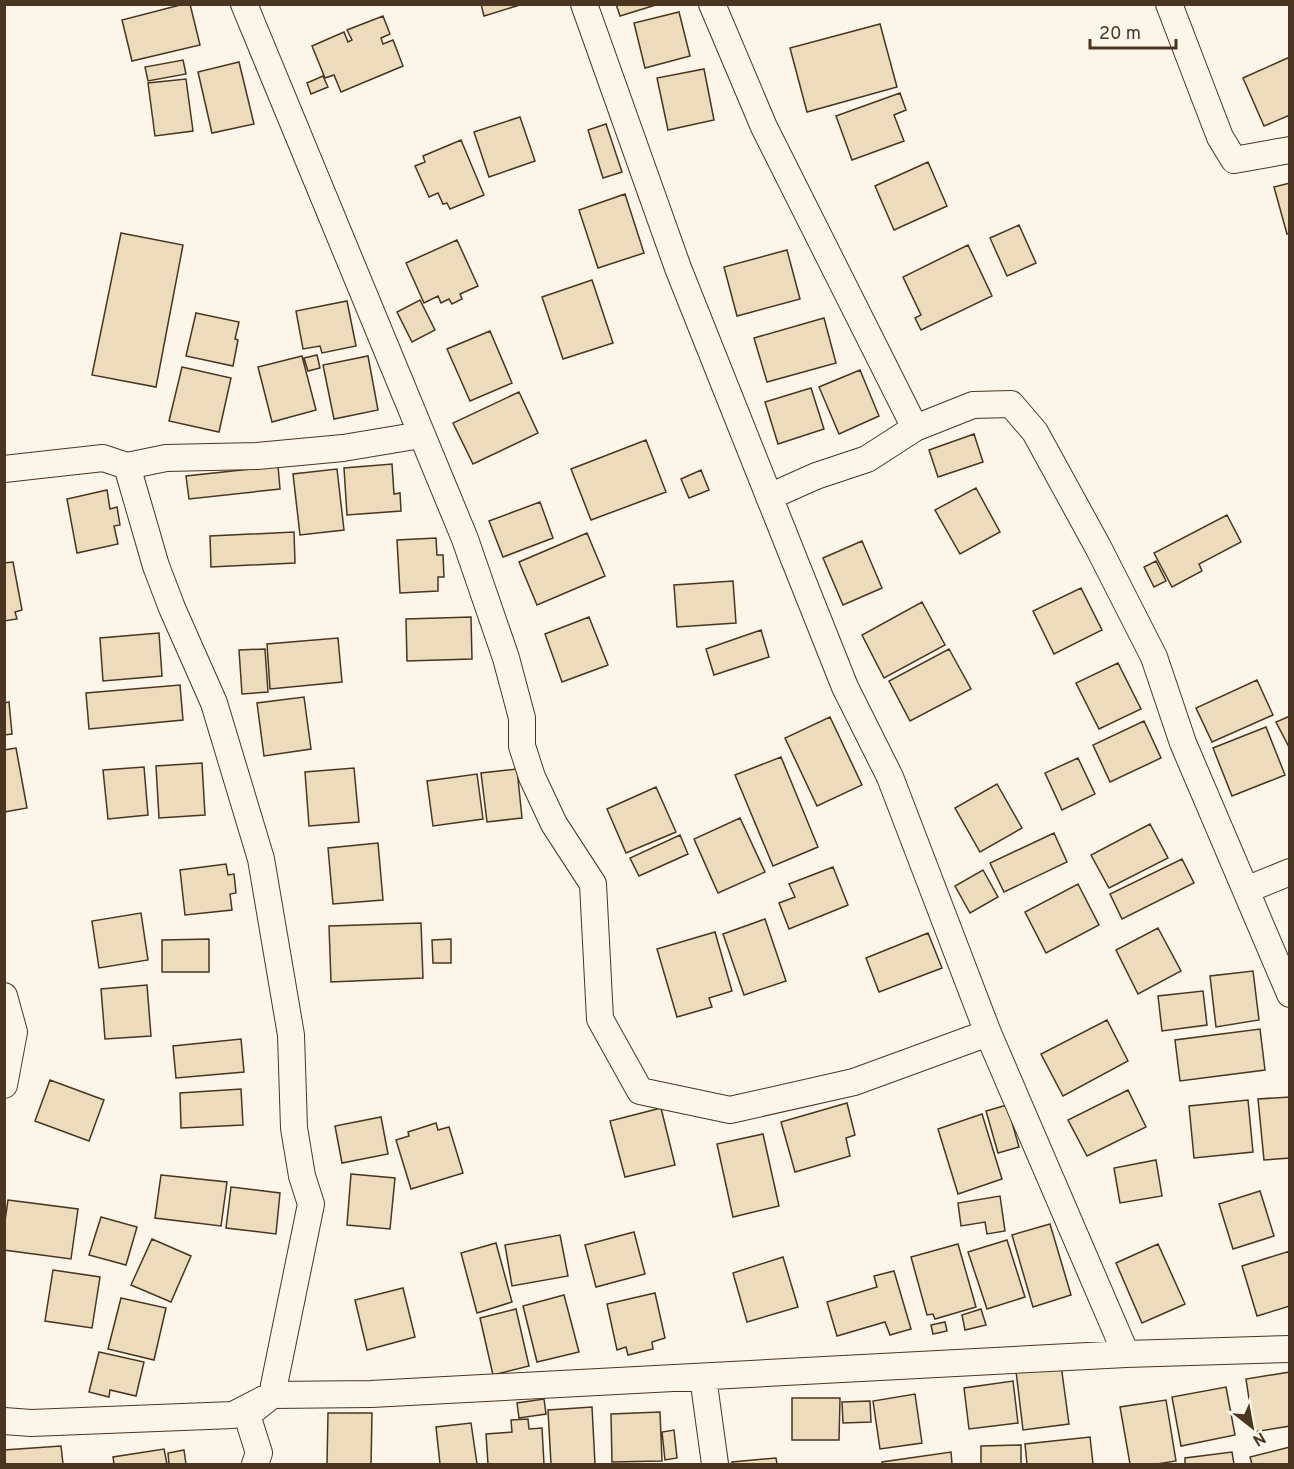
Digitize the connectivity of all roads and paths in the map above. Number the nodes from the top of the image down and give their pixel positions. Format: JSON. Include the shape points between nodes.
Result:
{"nodes":[{"id":1,"x":244,"y":4,"type":"edge"},
{"id":2,"x":584,"y":4,"type":"edge"},
{"id":3,"x":712,"y":4,"type":"edge"},
{"id":4,"x":1169,"y":4,"type":"edge"},
{"id":5,"x":1290,"y":150,"type":"edge"},
{"id":6,"x":915,"y":428,"type":"junction"},
{"id":7,"x":420,"y":435,"type":"junction"},
{"id":8,"x":127,"y":466,"type":"junction"},
{"id":9,"x":4,"y":469,"type":"edge"},
{"id":10,"x":769,"y":497,"type":"junction"},
{"id":11,"x":1290,"y":872,"type":"edge"},
{"id":12,"x":1246,"y":890,"type":"junction"},
{"id":13,"x":1290,"y":994,"type":"edge"},
{"id":14,"x":4,"y":996,"type":"edge"},
{"id":15,"x":988,"y":1034,"type":"junction"},
{"id":16,"x":4,"y":1085,"type":"edge"},
{"id":17,"x":1290,"y":1349,"type":"edge"},
{"id":18,"x":1126,"y":1354,"type":"junction"},
{"id":19,"x":703,"y":1377,"type":"junction"},
{"id":20,"x":272,"y":1395,"type":"junction"},
{"id":21,"x":4,"y":1421,"type":"edge"},
{"id":22,"x":255,"y":1464,"type":"edge"},
{"id":23,"x":715,"y":1464,"type":"edge"}],
"edges":[{"from":1,"to":7,"type":"street"},
{"from":2,"to":10,"type":"street","via":[[678,268]]},
{"from":3,"to":6,"type":"street","via":[[764,127]]},
{"from":4,"to":5,"type":"street","via":[[1220,137],[1234,160]]},
{"from":6,"to":10,"type":"street","via":[[867,459]]},
{"from":6,"to":12,"type":"street","via":[[973,405],[1011,404],[1035,432],[1154,657],[1183,742]]},
{"from":7,"to":8,"type":"street","via":[[332,449],[166,458]]},
{"from":7,"to":15,"type":"street","via":[[465,539],[506,658],[522,718],[522,747],[532,777],[554,824],[593,884],[600,1019],[640,1091],[730,1110],[854,1082]]},
{"from":8,"to":9,"type":"street","via":[[103,458]]},
{"from":8,"to":20,"type":"street","via":[[156,566],[214,703],[261,859],[291,1035],[294,1128],[311,1204]]},
{"from":10,"to":15,"type":"street","via":[[845,687],[890,777]]},
{"from":11,"to":12,"type":"street"},
{"from":12,"to":13,"type":"street"},
{"from":14,"to":16,"type":"street","via":[[14,1032]]},
{"from":15,"to":18,"type":"street"},
{"from":17,"to":18,"type":"street"},
{"from":18,"to":19,"type":"street"},
{"from":19,"to":20,"type":"street","via":[[371,1394]]},
{"from":19,"to":23,"type":"street"},
{"from":20,"to":21,"type":"street","via":[[233,1415]]},
{"from":20,"to":22,"type":"street","via":[[247,1415],[259,1453]]}]}
